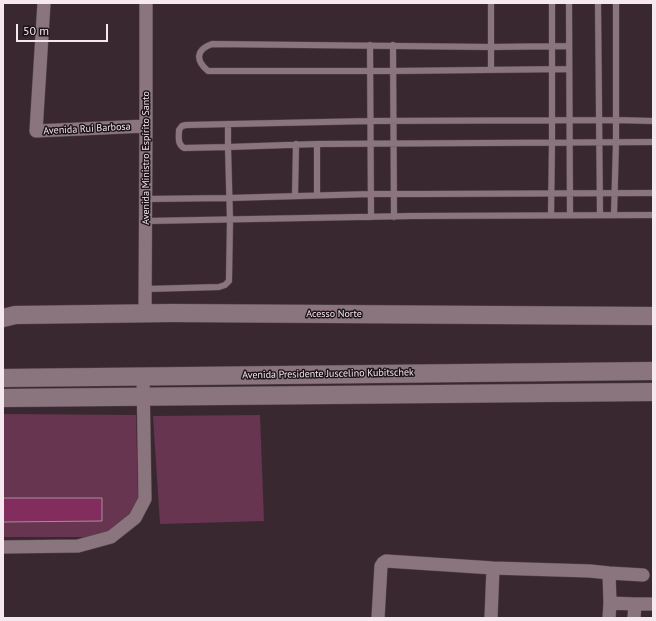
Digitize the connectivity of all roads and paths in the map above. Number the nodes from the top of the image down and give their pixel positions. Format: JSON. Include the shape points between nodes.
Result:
{"nodes":[{"id":1,"x":44,"y":3,"type":"edge"},
{"id":2,"x":146,"y":3,"type":"edge"},
{"id":3,"x":491,"y":3,"type":"edge"},
{"id":4,"x":552,"y":3,"type":"edge"},
{"id":5,"x":569,"y":3,"type":"edge"},
{"id":6,"x":598,"y":3,"type":"edge"},
{"id":7,"x":616,"y":3,"type":"edge"},
{"id":8,"x":370,"y":45,"type":"junction"},
{"id":9,"x":392,"y":46,"type":"junction"},
{"id":10,"x":569,"y":46,"type":"junction"},
{"id":11,"x":491,"y":47,"type":"junction"},
{"id":12,"x":552,"y":47,"type":"junction"},
{"id":13,"x":552,"y":69,"type":"junction"},
{"id":14,"x":569,"y":69,"type":"junction"},
{"id":15,"x":491,"y":70,"type":"junction"},
{"id":16,"x":370,"y":71,"type":"junction"},
{"id":17,"x":393,"y":71,"type":"junction"},
{"id":18,"x":615,"y":120,"type":"junction"},
{"id":19,"x":370,"y":121,"type":"junction"},
{"id":20,"x":393,"y":121,"type":"junction"},
{"id":21,"x":552,"y":121,"type":"junction"},
{"id":22,"x":569,"y":121,"type":"junction"},
{"id":23,"x":599,"y":121,"type":"junction"},
{"id":24,"x":653,"y":121,"type":"edge"},
{"id":25,"x":228,"y":124,"type":"junction"},
{"id":26,"x":146,"y":126,"type":"junction"},
{"id":27,"x":599,"y":141,"type":"junction"},
{"id":28,"x":552,"y":142,"type":"junction"},
{"id":29,"x":570,"y":142,"type":"junction"},
{"id":30,"x":616,"y":142,"type":"junction"},
{"id":31,"x":653,"y":142,"type":"edge"},
{"id":32,"x":371,"y":143,"type":"junction"},
{"id":33,"x":393,"y":143,"type":"junction"},
{"id":34,"x":296,"y":144,"type":"junction"},
{"id":35,"x":317,"y":144,"type":"junction"},
{"id":36,"x":228,"y":147,"type":"junction"},
{"id":37,"x":599,"y":192,"type":"junction"},
{"id":38,"x":551,"y":193,"type":"junction"},
{"id":39,"x":569,"y":193,"type":"junction"},
{"id":40,"x":615,"y":193,"type":"junction"},
{"id":41,"x":653,"y":193,"type":"edge"},
{"id":42,"x":372,"y":194,"type":"junction"},
{"id":43,"x":394,"y":194,"type":"junction"},
{"id":44,"x":317,"y":195,"type":"junction"},
{"id":45,"x":295,"y":196,"type":"junction"},
{"id":46,"x":229,"y":198,"type":"junction"},
{"id":47,"x":146,"y":199,"type":"junction"},
{"id":48,"x":551,"y":215,"type":"junction"},
{"id":49,"x":570,"y":215,"type":"junction"},
{"id":50,"x":600,"y":215,"type":"junction"},
{"id":51,"x":614,"y":215,"type":"junction"},
{"id":52,"x":653,"y":215,"type":"edge"},
{"id":53,"x":371,"y":217,"type":"junction"},
{"id":54,"x":394,"y":217,"type":"junction"},
{"id":55,"x":230,"y":220,"type":"junction"},
{"id":56,"x":146,"y":221,"type":"junction"},
{"id":57,"x":146,"y":289,"type":"junction"},
{"id":58,"x":7,"y":314,"type":"edge"},
{"id":59,"x":145,"y":314,"type":"junction"},
{"id":60,"x":653,"y":316,"type":"edge"},
{"id":61,"x":653,"y":371,"type":"edge"},
{"id":62,"x":143,"y":376,"type":"junction"},
{"id":63,"x":3,"y":378,"type":"edge"},
{"id":64,"x":653,"y":392,"type":"edge"},
{"id":65,"x":143,"y":396,"type":"junction"},
{"id":66,"x":3,"y":398,"type":"edge"},
{"id":67,"x":3,"y":547,"type":"edge"},
{"id":68,"x":493,"y":568,"type":"junction"},
{"id":69,"x":609,"y":573,"type":"junction"},
{"id":70,"x":643,"y":575,"type":"dead end"},
{"id":71,"x":610,"y":603,"type":"junction"},
{"id":72,"x":634,"y":604,"type":"junction"},
{"id":73,"x":653,"y":604,"type":"edge"},
{"id":74,"x":378,"y":618,"type":"edge"},
{"id":75,"x":491,"y":618,"type":"edge"},
{"id":76,"x":609,"y":618,"type":"edge"},
{"id":77,"x":634,"y":618,"type":"edge"}],
"edges":[{"from":1,"to":26,"type":"street","name":"Avenida Rui Barbosa","via":[[36,131]]},
{"from":2,"to":26,"type":"street","name":"Avenida Ministro Espírito Santo"},
{"from":3,"to":11,"type":"lane"},
{"from":4,"to":12,"type":"lane"},
{"from":5,"to":10,"type":"lane"},
{"from":6,"to":23,"type":"lane"},
{"from":7,"to":18,"type":"lane"},
{"from":8,"to":9,"type":"lane"},
{"from":8,"to":16,"type":"lane"},
{"from":8,"to":16,"type":"lane","via":[[212,44],[205,46],[199,58],[202,66],[208,71]]},
{"from":9,"to":11,"type":"lane"},
{"from":9,"to":17,"type":"lane"},
{"from":10,"to":12,"type":"lane"},
{"from":10,"to":14,"type":"lane"},
{"from":11,"to":12,"type":"lane"},
{"from":11,"to":15,"type":"lane"},
{"from":12,"to":13,"type":"lane"},
{"from":13,"to":14,"type":"lane"},
{"from":13,"to":15,"type":"lane"},
{"from":13,"to":21,"type":"lane"},
{"from":14,"to":22,"type":"lane"},
{"from":15,"to":17,"type":"lane"},
{"from":16,"to":17,"type":"lane"},
{"from":16,"to":19,"type":"lane"},
{"from":17,"to":20,"type":"lane"},
{"from":18,"to":23,"type":"lane"},
{"from":18,"to":24,"type":"lane"},
{"from":18,"to":30,"type":"lane"},
{"from":19,"to":20,"type":"lane"},
{"from":19,"to":25,"type":"lane"},
{"from":19,"to":32,"type":"lane"},
{"from":20,"to":21,"type":"lane"},
{"from":20,"to":33,"type":"lane"},
{"from":21,"to":22,"type":"lane"},
{"from":21,"to":28,"type":"lane"},
{"from":22,"to":23,"type":"lane"},
{"from":22,"to":29,"type":"lane"},
{"from":23,"to":27,"type":"lane"},
{"from":25,"to":36,"type":"lane"},
{"from":25,"to":36,"type":"lane","via":[[182,126],[179,130],[179,144],[184,148]]},
{"from":26,"to":47,"type":"street","name":"Avenida Ministro Espírito Santo"},
{"from":27,"to":29,"type":"lane"},
{"from":27,"to":30,"type":"lane"},
{"from":27,"to":37,"type":"lane"},
{"from":28,"to":29,"type":"lane"},
{"from":28,"to":33,"type":"lane"},
{"from":28,"to":38,"type":"lane"},
{"from":29,"to":39,"type":"lane"},
{"from":30,"to":31,"type":"lane"},
{"from":30,"to":40,"type":"lane"},
{"from":32,"to":33,"type":"lane"},
{"from":32,"to":35,"type":"lane"},
{"from":32,"to":42,"type":"lane"},
{"from":33,"to":43,"type":"lane"},
{"from":34,"to":35,"type":"lane"},
{"from":34,"to":36,"type":"lane"},
{"from":34,"to":45,"type":"lane"},
{"from":35,"to":44,"type":"lane"},
{"from":36,"to":46,"type":"lane"},
{"from":37,"to":39,"type":"lane"},
{"from":37,"to":40,"type":"lane"},
{"from":37,"to":50,"type":"lane"},
{"from":38,"to":39,"type":"lane"},
{"from":38,"to":43,"type":"lane"},
{"from":38,"to":48,"type":"lane"},
{"from":39,"to":49,"type":"lane"},
{"from":40,"to":41,"type":"lane"},
{"from":40,"to":51,"type":"lane"},
{"from":42,"to":43,"type":"lane"},
{"from":42,"to":44,"type":"lane"},
{"from":42,"to":53,"type":"lane"},
{"from":43,"to":54,"type":"lane"},
{"from":44,"to":45,"type":"lane"},
{"from":45,"to":46,"type":"lane"},
{"from":46,"to":47,"type":"lane"},
{"from":46,"to":55,"type":"lane"},
{"from":47,"to":56,"type":"street","name":"Avenida Ministro Espírito Santo"},
{"from":48,"to":49,"type":"lane"},
{"from":48,"to":54,"type":"lane"},
{"from":49,"to":50,"type":"lane"},
{"from":50,"to":51,"type":"lane"},
{"from":51,"to":52,"type":"lane"},
{"from":53,"to":54,"type":"lane"},
{"from":53,"to":55,"type":"lane"},
{"from":55,"to":56,"type":"lane"},
{"from":55,"to":57,"type":"lane","via":[[229,281],[225,285]]},
{"from":56,"to":57,"type":"street","name":"Avenida Ministro Espírito Santo"},
{"from":57,"to":59,"type":"street","name":"Avenida Ministro Espírito Santo"},
{"from":58,"to":59,"type":"main road","name":"Acesso Norte"},
{"from":59,"to":60,"type":"main road","name":"Acesso Norte"},
{"from":61,"to":62,"type":"main road","name":"Avenida Presidente Juscelino Kubitschek"},
{"from":62,"to":63,"type":"main road","name":"Avenida Presidente Juscelino Kubitschek"},
{"from":62,"to":65,"type":"street"},
{"from":64,"to":65,"type":"main road","name":"Avenida Presidente Juscelino Kubitschek"},
{"from":65,"to":66,"type":"main road","name":"Avenida Presidente Juscelino Kubitschek"},
{"from":65,"to":67,"type":"street","via":[[145,499],[135,518],[111,537],[78,546]]},
{"from":68,"to":69,"type":"street"},
{"from":68,"to":74,"type":"street","via":[[386,561],[381,566]]},
{"from":68,"to":75,"type":"street"},
{"from":69,"to":70,"type":"street"},
{"from":69,"to":71,"type":"street"},
{"from":71,"to":72,"type":"street"},
{"from":71,"to":76,"type":"street"},
{"from":72,"to":73,"type":"street"},
{"from":72,"to":77,"type":"street"}]}
